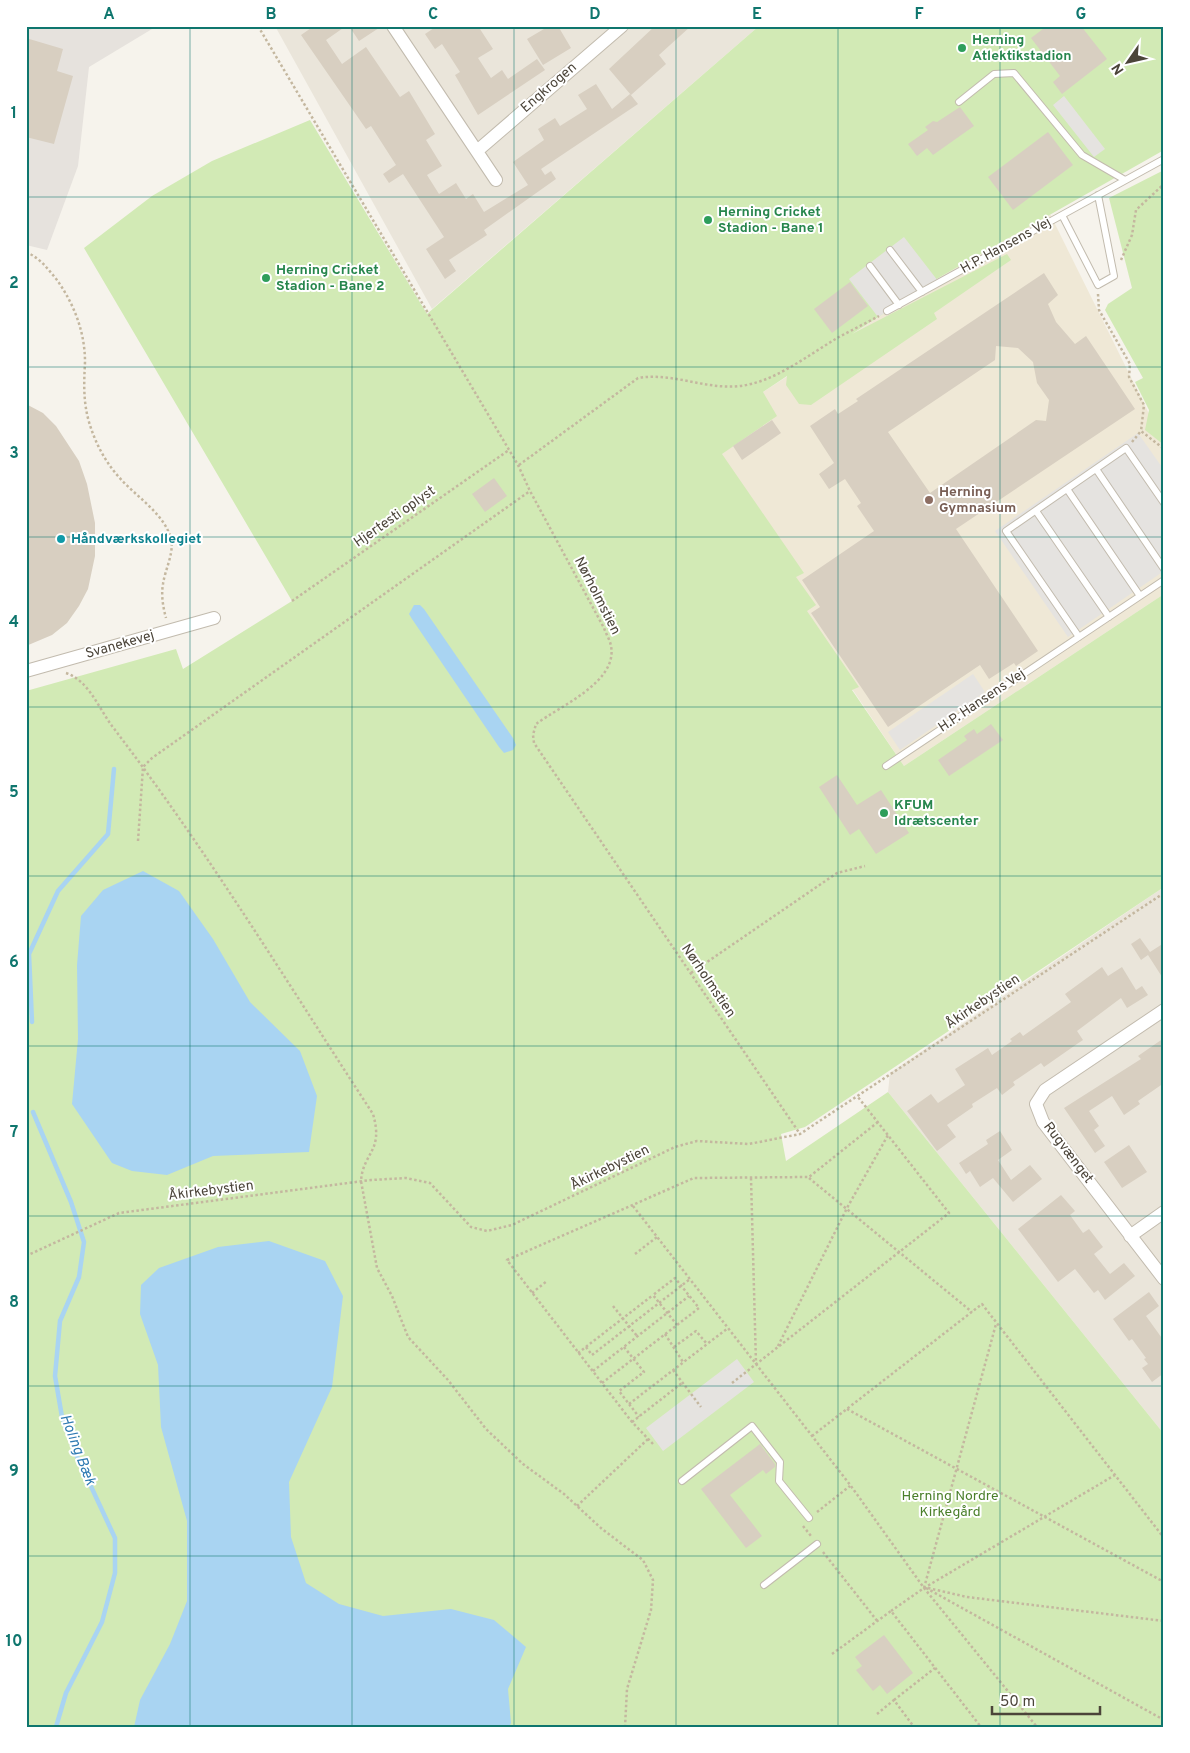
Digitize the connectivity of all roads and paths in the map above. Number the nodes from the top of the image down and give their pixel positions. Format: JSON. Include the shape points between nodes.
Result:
{"nodes":[{"id":1,"x":258,"y":26,"type":"edge"},
{"id":2,"x":393,"y":26,"type":"edge"},
{"id":3,"x":622,"y":26,"type":"edge"},
{"id":4,"x":959,"y":102,"type":"dead end"},
{"id":5,"x":477,"y":151,"type":"junction"},
{"id":6,"x":1164,"y":159,"type":"edge"},
{"id":7,"x":496,"y":180,"type":"dead end"},
{"id":8,"x":1125,"y":180,"type":"junction"},
{"id":9,"x":1164,"y":184,"type":"edge"},
{"id":10,"x":1098,"y":195,"type":"junction"},
{"id":11,"x":1062,"y":215,"type":"junction"},
{"id":12,"x":890,"y":250,"type":"dead end"},
{"id":13,"x":26,"y":252,"type":"edge"},
{"id":14,"x":870,"y":266,"type":"dead end"},
{"id":15,"x":1114,"y":276,"type":"junction"},
{"id":16,"x":1098,"y":285,"type":"junction"},
{"id":17,"x":922,"y":292,"type":"junction"},
{"id":18,"x":899,"y":305,"type":"junction"},
{"id":19,"x":887,"y":312,"type":"joint"},
{"id":20,"x":1164,"y":449,"type":"edge"},
{"id":21,"x":509,"y":450,"type":"junction"},
{"id":22,"x":518,"y":465,"type":"junction"},
{"id":23,"x":1096,"y":469,"type":"junction"},
{"id":24,"x":1067,"y":489,"type":"junction"},
{"id":25,"x":530,"y":491,"type":"junction"},
{"id":26,"x":1164,"y":503,"type":"edge"},
{"id":27,"x":1036,"y":511,"type":"junction"},
{"id":28,"x":1164,"y":569,"type":"edge"},
{"id":29,"x":1164,"y":580,"type":"edge"},
{"id":30,"x":1140,"y":596,"type":"junction"},
{"id":31,"x":292,"y":601,"type":"dead end"},
{"id":32,"x":1109,"y":617,"type":"junction"},
{"id":33,"x":214,"y":618,"type":"dead end"},
{"id":34,"x":169,"y":631,"type":"junction"},
{"id":35,"x":1079,"y":637,"type":"junction"},
{"id":36,"x":26,"y":671,"type":"edge"},
{"id":37,"x":59,"y":674,"type":"dead end"},
{"id":38,"x":886,"y":766,"type":"dead end"},
{"id":39,"x":143,"y":767,"type":"junction"},
{"id":40,"x":138,"y":841,"type":"dead end"},
{"id":41,"x":865,"y":866,"type":"dead end"},
{"id":42,"x":1164,"y":893,"type":"edge"},
{"id":43,"x":691,"y":973,"type":"junction"},
{"id":44,"x":1164,"y":1010,"type":"edge"},
{"id":45,"x":858,"y":1097,"type":"junction"},
{"id":46,"x":878,"y":1122,"type":"junction"},
{"id":47,"x":800,"y":1134,"type":"junction"},
{"id":48,"x":888,"y":1135,"type":"junction"},
{"id":49,"x":809,"y":1177,"type":"junction"},
{"id":50,"x":751,"y":1178,"type":"junction"},
{"id":51,"x":362,"y":1181,"type":"junction"},
{"id":52,"x":633,"y":1206,"type":"junction"},
{"id":53,"x":847,"y":1208,"type":"junction"},
{"id":54,"x":1164,"y":1212,"type":"edge"},
{"id":55,"x":1130,"y":1236,"type":"junction"},
{"id":56,"x":657,"y":1237,"type":"junction"},
{"id":57,"x":899,"y":1253,"type":"junction"},
{"id":58,"x":635,"y":1254,"type":"dead end"},
{"id":59,"x":26,"y":1256,"type":"edge"},
{"id":60,"x":690,"y":1278,"type":"junction"},
{"id":61,"x":1164,"y":1279,"type":"edge"},
{"id":62,"x":547,"y":1281,"type":"dead end"},
{"id":63,"x":681,"y":1285,"type":"junction"},
{"id":64,"x":532,"y":1293,"type":"junction"},
{"id":65,"x":653,"y":1295,"type":"junction"},
{"id":66,"x":689,"y":1296,"type":"junction"},
{"id":67,"x":659,"y":1302,"type":"junction"},
{"id":68,"x":613,"y":1306,"type":"dead end"},
{"id":69,"x":972,"y":1312,"type":"junction"},
{"id":70,"x":667,"y":1313,"type":"junction"},
{"id":71,"x":623,"y":1318,"type":"junction"},
{"id":72,"x":997,"y":1323,"type":"junction"},
{"id":73,"x":677,"y":1325,"type":"junction"},
{"id":74,"x":629,"y":1326,"type":"junction"},
{"id":75,"x":728,"y":1328,"type":"junction"},
{"id":76,"x":665,"y":1334,"type":"junction"},
{"id":77,"x":637,"y":1336,"type":"junction"},
{"id":78,"x":707,"y":1344,"type":"junction"},
{"id":79,"x":624,"y":1346,"type":"junction"},
{"id":80,"x":586,"y":1347,"type":"junction"},
{"id":81,"x":674,"y":1347,"type":"junction"},
{"id":82,"x":777,"y":1347,"type":"junction"},
{"id":83,"x":578,"y":1353,"type":"junction"},
{"id":84,"x":634,"y":1359,"type":"junction"},
{"id":85,"x":683,"y":1362,"type":"junction"},
{"id":86,"x":756,"y":1364,"type":"junction"},
{"id":87,"x":673,"y":1370,"type":"junction"},
{"id":88,"x":593,"y":1371,"type":"junction"},
{"id":89,"x":602,"y":1383,"type":"junction"},
{"id":90,"x":682,"y":1383,"type":"junction"},
{"id":91,"x":732,"y":1383,"type":"dead end"},
{"id":92,"x":629,"y":1404,"type":"junction"},
{"id":93,"x":701,"y":1407,"type":"dead end"},
{"id":94,"x":847,"y":1409,"type":"junction"},
{"id":95,"x":639,"y":1417,"type":"junction"},
{"id":96,"x":632,"y":1422,"type":"junction"},
{"id":97,"x":812,"y":1436,"type":"junction"},
{"id":98,"x":648,"y":1438,"type":"junction"},
{"id":99,"x":653,"y":1444,"type":"dead end"},
{"id":100,"x":957,"y":1469,"type":"junction"},
{"id":101,"x":1115,"y":1474,"type":"junction"},
{"id":102,"x":682,"y":1481,"type":"dead end"},
{"id":103,"x":850,"y":1486,"type":"junction"},
{"id":104,"x":578,"y":1506,"type":"junction"},
{"id":105,"x":1043,"y":1516,"type":"junction"},
{"id":106,"x":809,"y":1518,"type":"junction"},
{"id":107,"x":1164,"y":1538,"type":"edge"},
{"id":108,"x":817,"y":1544,"type":"junction"},
{"id":109,"x":1164,"y":1582,"type":"edge"},
{"id":110,"x":764,"y":1585,"type":"dead end"},
{"id":111,"x":924,"y":1588,"type":"junction"},
{"id":112,"x":891,"y":1612,"type":"junction"},
{"id":113,"x":1164,"y":1621,"type":"edge"},
{"id":114,"x":878,"y":1622,"type":"junction"},
{"id":115,"x":832,"y":1654,"type":"dead end"},
{"id":116,"x":935,"y":1668,"type":"junction"},
{"id":117,"x":894,"y":1700,"type":"junction"},
{"id":118,"x":877,"y":1714,"type":"dead end"},
{"id":119,"x":1164,"y":1720,"type":"edge"},
{"id":120,"x":625,"y":1727,"type":"edge"},
{"id":121,"x":914,"y":1727,"type":"edge"},
{"id":122,"x":981,"y":1727,"type":"edge"},
{"id":123,"x":1037,"y":1727,"type":"edge"}],
"edges":[{"from":1,"to":21,"type":"path","name":"Nørholmstien"},
{"from":2,"to":5,"type":"street"},
{"from":3,"to":5,"type":"street","name":"Engkrogen"},
{"from":4,"to":8,"type":"lane","via":[[994,74],[1014,73],[1082,155]]},
{"from":5,"to":7,"type":"street"},
{"from":6,"to":8,"type":"lane","name":"H.P. Hansens Vej"},
{"from":8,"to":10,"type":"lane","name":"H.P. Hansens Vej"},
{"from":9,"to":15,"type":"path","via":[[1136,210],[1132,235]]},
{"from":10,"to":11,"type":"lane","name":"H.P. Hansens Vej"},
{"from":10,"to":15,"type":"lane"},
{"from":11,"to":16,"type":"lane"},
{"from":11,"to":17,"type":"lane","name":"H.P. Hansens Vej"},
{"from":12,"to":17,"type":"lane"},
{"from":13,"to":34,"type":"path","via":[[45,265],[65,291],[76,313],[85,360],[83,389],[99,449],[118,476],[157,515],[171,537],[170,558],[163,584],[163,608]]},
{"from":14,"to":18,"type":"lane"},
{"from":15,"to":16,"type":"lane"},
{"from":16,"to":20,"type":"path","via":[[1099,310],[1130,364],[1129,377],[1144,405],[1141,431]]},
{"from":17,"to":18,"type":"lane","name":"H.P. Hansens Vej"},
{"from":18,"to":19,"type":"lane","name":"H.P. Hansens Vej"},
{"from":19,"to":22,"type":"path","via":[[838,337],[795,365],[740,386],[698,385],[670,377],[638,378]]},
{"from":21,"to":22,"type":"path","name":"Nørholmstien"},
{"from":21,"to":31,"type":"path","name":"Hjertesti oplyst"},
{"from":22,"to":25,"type":"path","name":"Nørholmstien"},
{"from":23,"to":24,"type":"lane"},
{"from":23,"to":26,"type":"lane","via":[[1126,448]]},
{"from":23,"to":28,"type":"lane"},
{"from":24,"to":27,"type":"lane"},
{"from":24,"to":30,"type":"lane"},
{"from":25,"to":39,"type":"path"},
{"from":25,"to":43,"type":"path","name":"Nørholmstien","via":[[586,593],[611,648],[610,664],[604,676],[536,724],[534,743]]},
{"from":27,"to":32,"type":"lane"},
{"from":27,"to":35,"type":"lane","via":[[1006,531]]},
{"from":29,"to":30,"type":"lane","name":"H.P. Hansens Vej"},
{"from":30,"to":32,"type":"lane","name":"H.P. Hansens Vej"},
{"from":32,"to":35,"type":"lane","name":"H.P. Hansens Vej"},
{"from":33,"to":34,"type":"street","name":"Svanekevej"},
{"from":34,"to":36,"type":"street","name":"Svanekevej"},
{"from":35,"to":38,"type":"lane","name":"H.P. Hansens Vej"},
{"from":37,"to":39,"type":"path","via":[[77,677]]},
{"from":39,"to":40,"type":"path"},
{"from":39,"to":51,"type":"path","via":[[373,1114],[378,1129],[377,1143],[362,1173]]},
{"from":41,"to":43,"type":"path","via":[[837,873]]},
{"from":42,"to":45,"type":"path","name":"Åkirkebystien"},
{"from":43,"to":47,"type":"path","name":"Nørholmstien"},
{"from":44,"to":55,"type":"street","name":"Rugvænget","via":[[1045,1090],[1036,1104],[1043,1122]]},
{"from":45,"to":46,"type":"path"},
{"from":45,"to":47,"type":"path","name":"Åkirkebystien"},
{"from":46,"to":48,"type":"path"},
{"from":46,"to":49,"type":"path"},
{"from":47,"to":51,"type":"path","name":"Åkirkebystien","via":[[749,1144],[697,1141],[675,1147],[512,1226],[487,1231],[471,1227],[430,1183],[406,1178]]},
{"from":48,"to":53,"type":"path"},
{"from":48,"to":57,"type":"path","via":[[949,1214]]},
{"from":49,"to":50,"type":"path"},
{"from":49,"to":53,"type":"path"},
{"from":50,"to":52,"type":"path","via":[[694,1178]]},
{"from":50,"to":86,"type":"path"},
{"from":51,"to":59,"type":"path","name":"Åkirkebystien","via":[[119,1213]]},
{"from":51,"to":104,"type":"path","via":[[377,1268],[408,1337],[448,1380],[486,1429],[523,1464]]},
{"from":52,"to":56,"type":"path"},
{"from":52,"to":64,"type":"path","via":[[507,1260]]},
{"from":53,"to":57,"type":"path"},
{"from":53,"to":82,"type":"path"},
{"from":54,"to":55,"type":"street"},
{"from":55,"to":61,"type":"street","name":"Rugvænget"},
{"from":56,"to":58,"type":"path"},
{"from":56,"to":60,"type":"path"},
{"from":57,"to":69,"type":"path"},
{"from":57,"to":82,"type":"path"},
{"from":60,"to":63,"type":"path"},
{"from":60,"to":75,"type":"path"},
{"from":62,"to":64,"type":"path"},
{"from":63,"to":65,"type":"path","via":[[675,1278]]},
{"from":63,"to":66,"type":"path"},
{"from":63,"to":67,"type":"path"},
{"from":64,"to":83,"type":"path"},
{"from":65,"to":67,"type":"path"},
{"from":65,"to":71,"type":"path"},
{"from":66,"to":70,"type":"path"},
{"from":66,"to":73,"type":"path","via":[[699,1308]]},
{"from":67,"to":70,"type":"path"},
{"from":67,"to":74,"type":"path"},
{"from":68,"to":71,"type":"path"},
{"from":69,"to":72,"type":"path","via":[[982,1304]]},
{"from":69,"to":94,"type":"path"},
{"from":70,"to":73,"type":"path"},
{"from":70,"to":77,"type":"path"},
{"from":71,"to":74,"type":"path"},
{"from":71,"to":80,"type":"path"},
{"from":72,"to":100,"type":"path"},
{"from":72,"to":101,"type":"path"},
{"from":73,"to":76,"type":"path"},
{"from":74,"to":77,"type":"path"},
{"from":74,"to":80,"type":"path","via":[[592,1355]]},
{"from":75,"to":78,"type":"path"},
{"from":75,"to":86,"type":"path"},
{"from":76,"to":81,"type":"path"},
{"from":76,"to":84,"type":"path"},
{"from":77,"to":79,"type":"path"},
{"from":78,"to":81,"type":"path","via":[[696,1331]]},
{"from":78,"to":85,"type":"path"},
{"from":79,"to":84,"type":"path"},
{"from":79,"to":88,"type":"path"},
{"from":80,"to":83,"type":"path"},
{"from":81,"to":85,"type":"path"},
{"from":82,"to":86,"type":"path"},
{"from":83,"to":88,"type":"path"},
{"from":84,"to":89,"type":"path"},
{"from":84,"to":92,"type":"path","via":[[644,1372],[619,1391]]},
{"from":85,"to":87,"type":"path"},
{"from":86,"to":91,"type":"path"},
{"from":86,"to":97,"type":"path"},
{"from":87,"to":90,"type":"path"},
{"from":87,"to":92,"type":"path"},
{"from":88,"to":89,"type":"path"},
{"from":89,"to":96,"type":"path"},
{"from":90,"to":93,"type":"path"},
{"from":90,"to":95,"type":"path"},
{"from":92,"to":95,"type":"path"},
{"from":94,"to":97,"type":"path"},
{"from":94,"to":100,"type":"path"},
{"from":95,"to":96,"type":"path"},
{"from":96,"to":98,"type":"path"},
{"from":97,"to":103,"type":"path"},
{"from":98,"to":99,"type":"path"},
{"from":98,"to":104,"type":"path"},
{"from":100,"to":105,"type":"path"},
{"from":100,"to":111,"type":"path"},
{"from":101,"to":105,"type":"path"},
{"from":101,"to":107,"type":"path"},
{"from":102,"to":106,"type":"lane","via":[[752,1426],[780,1462],[779,1481]]},
{"from":103,"to":106,"type":"path"},
{"from":103,"to":111,"type":"path"},
{"from":104,"to":120,"type":"path","via":[[643,1560],[653,1580],[651,1610],[627,1689]]},
{"from":105,"to":109,"type":"path"},
{"from":105,"to":111,"type":"path"},
{"from":106,"to":108,"type":"path","via":[[801,1524]]},
{"from":108,"to":110,"type":"lane"},
{"from":108,"to":114,"type":"path"},
{"from":111,"to":112,"type":"path"},
{"from":111,"to":113,"type":"path","via":[[968,1597]]},
{"from":111,"to":119,"type":"path"},
{"from":111,"to":123,"type":"path"},
{"from":112,"to":114,"type":"path"},
{"from":112,"to":116,"type":"path"},
{"from":114,"to":115,"type":"path"},
{"from":116,"to":117,"type":"path"},
{"from":116,"to":122,"type":"path"},
{"from":117,"to":118,"type":"path"},
{"from":117,"to":121,"type":"path"}]}
